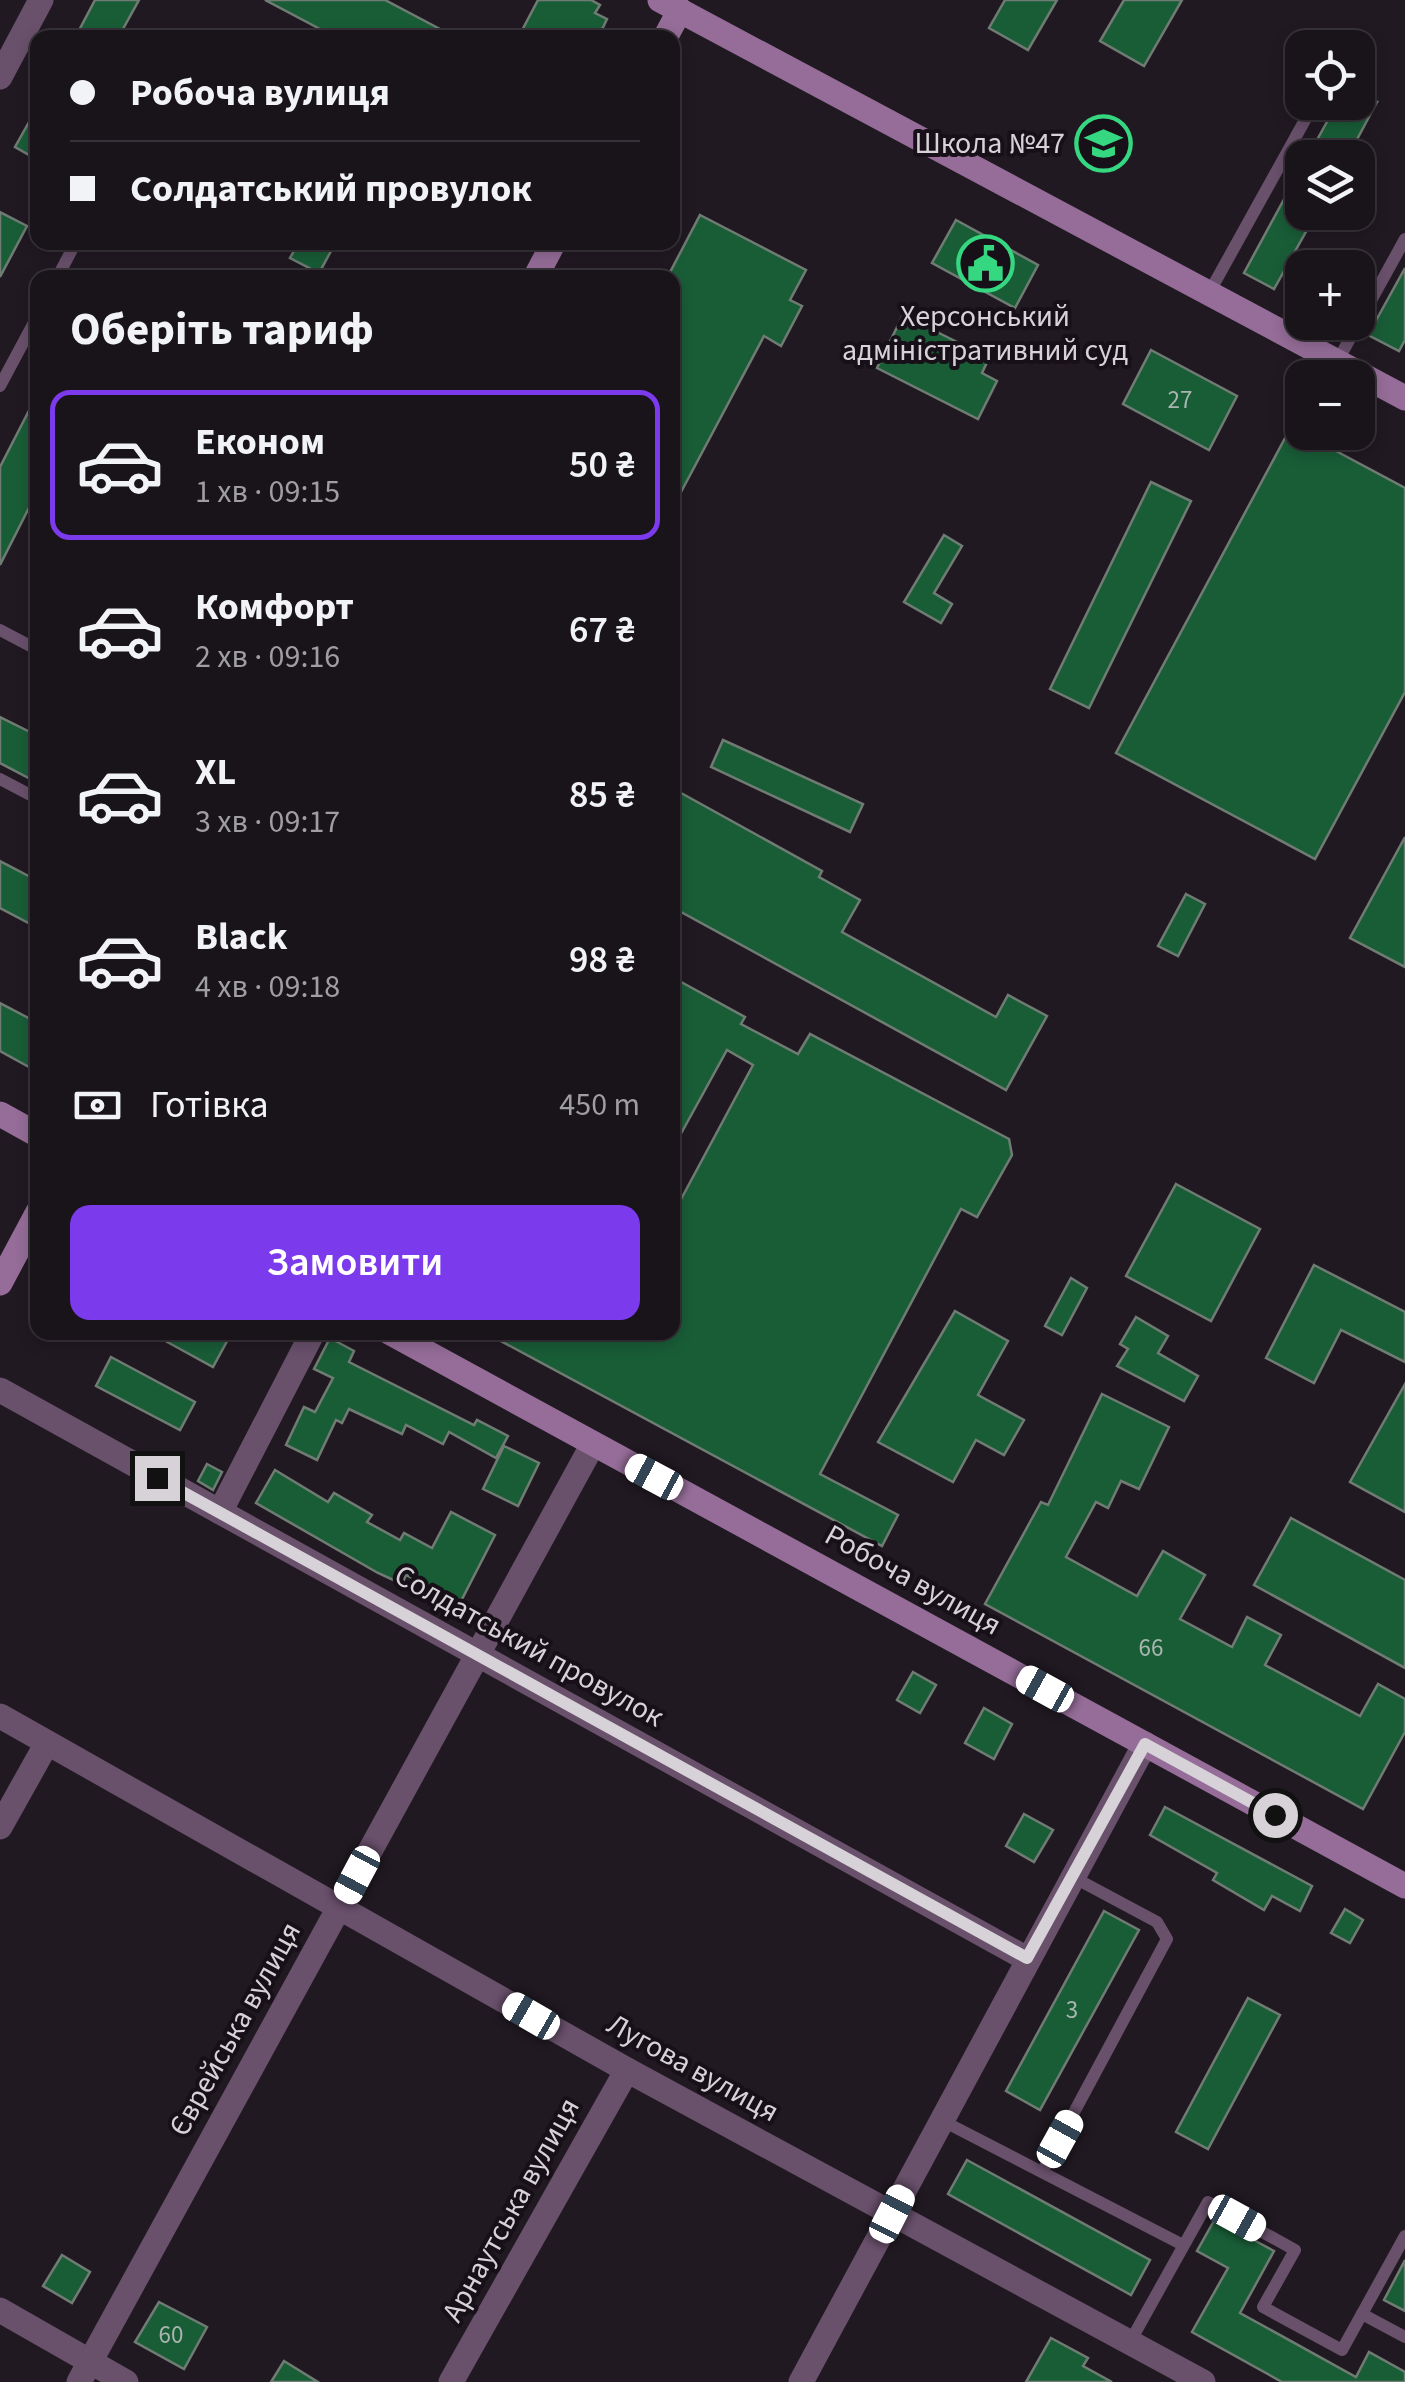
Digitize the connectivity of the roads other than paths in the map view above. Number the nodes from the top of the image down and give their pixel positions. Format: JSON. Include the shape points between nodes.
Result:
{"nodes":[{"id":1,"x":42,"y":0,"type":"edge"},
{"id":2,"x":670,"y":5,"type":"edge"},
{"id":3,"x":666,"y":30,"type":"edge"},
{"id":4,"x":2,"y":69,"type":"edge"},
{"id":5,"x":1305,"y":120,"type":"edge"},
{"id":6,"x":1405,"y":239,"type":"edge"},
{"id":7,"x":1209,"y":293,"type":"junction"},
{"id":8,"x":30,"y":330,"type":"edge"},
{"id":9,"x":1333,"y":360,"type":"edge"},
{"id":10,"x":1338,"y":360,"type":"edge"},
{"id":11,"x":1375,"y":382,"type":"edge"},
{"id":12,"x":0,"y":386,"type":"edge"},
{"id":13,"x":1405,"y":398,"type":"edge"},
{"id":14,"x":0,"y":630,"type":"edge"},
{"id":15,"x":30,"y":645,"type":"edge"},
{"id":16,"x":0,"y":780,"type":"edge"},
{"id":17,"x":30,"y":795,"type":"edge"},
{"id":18,"x":0,"y":1114,"type":"edge"},
{"id":19,"x":30,"y":1131,"type":"edge"},
{"id":20,"x":30,"y":1227,"type":"edge"},
{"id":21,"x":0,"y":1283,"type":"edge"},
{"id":22,"x":309,"y":1340,"type":"edge"},
{"id":23,"x":403,"y":1340,"type":"edge"},
{"id":24,"x":0,"y":1390,"type":"edge"},
{"id":25,"x":592,"y":1444,"type":"junction"},
{"id":26,"x":220,"y":1512,"type":"junction"},
{"id":27,"x":476,"y":1654,"type":"junction"},
{"id":28,"x":0,"y":1716,"type":"edge"},
{"id":29,"x":47,"y":1743,"type":"junction"},
{"id":30,"x":1145,"y":1744,"type":"junction"},
{"id":31,"x":0,"y":1827,"type":"edge"},
{"id":32,"x":1072,"y":1876,"type":"junction"},
{"id":33,"x":1405,"y":1886,"type":"edge"},
{"id":34,"x":340,"y":1906,"type":"junction"},
{"id":35,"x":1027,"y":1958,"type":"junction"},
{"id":36,"x":627,"y":2070,"type":"junction"},
{"id":37,"x":940,"y":2120,"type":"junction"},
{"id":38,"x":1042,"y":2172,"type":"junction"},
{"id":39,"x":892,"y":2214,"type":"junction"},
{"id":40,"x":1405,"y":2236,"type":"edge"},
{"id":41,"x":1184,"y":2246,"type":"junction"},
{"id":42,"x":0,"y":2310,"type":"edge"},
{"id":43,"x":1362,"y":2314,"type":"junction"},
{"id":44,"x":1405,"y":2337,"type":"edge"},
{"id":45,"x":1130,"y":2342,"type":"junction"},
{"id":46,"x":84,"y":2372,"type":"edge"},
{"id":47,"x":126,"y":2382,"type":"edge"},
{"id":48,"x":451,"y":2382,"type":"edge"},
{"id":49,"x":801,"y":2382,"type":"edge"},
{"id":50,"x":1202,"y":2382,"type":"edge"}],
"edges":[{"from":1,"to":4,"type":"street"},
{"from":2,"to":3,"type":"street"},
{"from":2,"to":7,"type":"street"},
{"from":5,"to":7,"type":"lane"},
{"from":6,"to":10,"type":"lane"},
{"from":7,"to":9,"type":"street"},
{"from":8,"to":12,"type":"lane"},
{"from":11,"to":13,"type":"street"},
{"from":14,"to":15,"type":"lane"},
{"from":16,"to":17,"type":"lane"},
{"from":18,"to":19,"type":"street"},
{"from":20,"to":21,"type":"street"},
{"from":22,"to":26,"type":"street"},
{"from":23,"to":25,"type":"street","name":"Робоча вулиця"},
{"from":24,"to":26,"type":"street","name":"Солдатський провулок"},
{"from":25,"to":27,"type":"street","name":"Єврейська вулиця"},
{"from":25,"to":30,"type":"street","name":"Робоча вулиця"},
{"from":26,"to":27,"type":"street","name":"Солдатський провулок"},
{"from":27,"to":34,"type":"street","name":"Єврейська вулиця"},
{"from":27,"to":35,"type":"street","name":"Солдатський провулок"},
{"from":28,"to":29,"type":"street","name":"Лугова вулиця"},
{"from":29,"to":31,"type":"street"},
{"from":29,"to":34,"type":"street","name":"Лугова вулиця"},
{"from":30,"to":32,"type":"street"},
{"from":30,"to":33,"type":"street","name":"Робоча вулиця"},
{"from":32,"to":35,"type":"street"},
{"from":32,"to":38,"type":"lane","via":[[1157,1922],[1167,1938]]},
{"from":34,"to":36,"type":"street","name":"Лугова вулиця"},
{"from":34,"to":46,"type":"street","name":"Єврейська вулиця"},
{"from":35,"to":37,"type":"street"},
{"from":36,"to":39,"type":"street","name":"Лугова вулиця"},
{"from":36,"to":48,"type":"street","name":"Арнаутська вулиця"},
{"from":37,"to":38,"type":"lane"},
{"from":37,"to":39,"type":"street"},
{"from":38,"to":41,"type":"lane"},
{"from":39,"to":45,"type":"street","name":"Лугова вулиця"},
{"from":39,"to":49,"type":"street"},
{"from":40,"to":43,"type":"lane"},
{"from":41,"to":43,"type":"lane","via":[[1208,2202],[1295,2250],[1263,2307],[1342,2350]]},
{"from":41,"to":45,"type":"lane"},
{"from":42,"to":46,"type":"street"},
{"from":43,"to":44,"type":"lane"},
{"from":45,"to":50,"type":"street","name":"Лугова вулиця"},
{"from":46,"to":47,"type":"street"}]}
